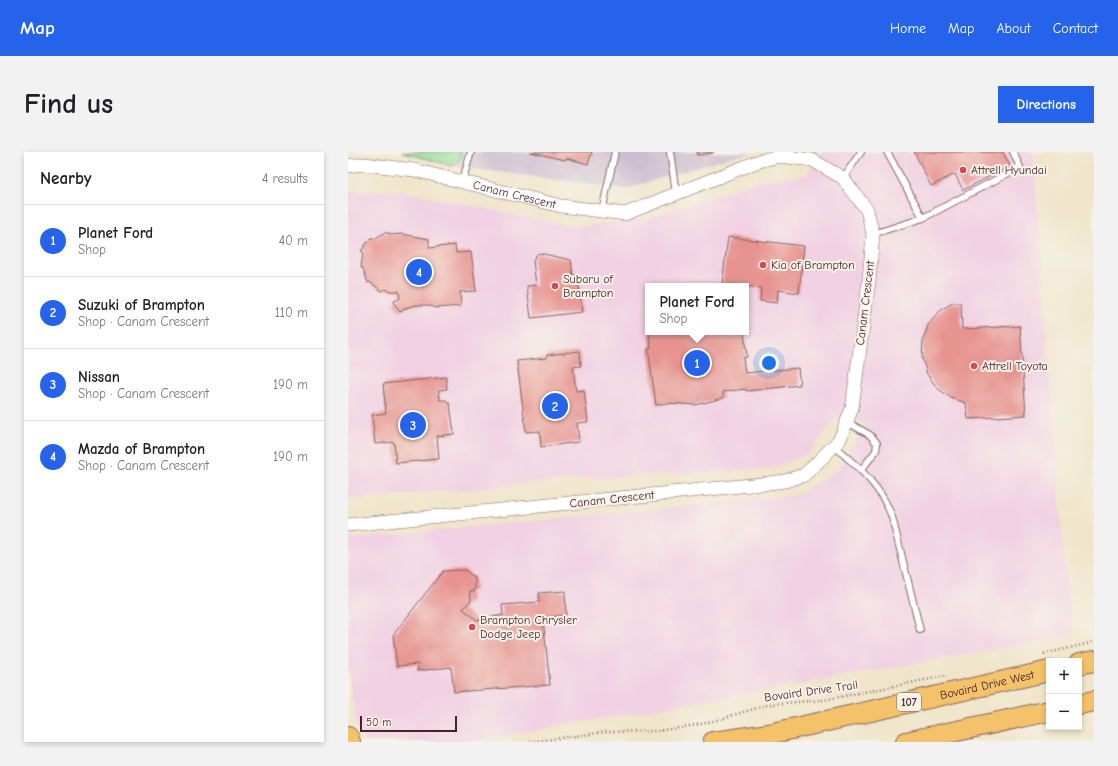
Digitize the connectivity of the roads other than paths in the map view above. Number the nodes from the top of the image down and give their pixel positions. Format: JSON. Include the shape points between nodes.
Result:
{"nodes":[{"id":1,"x":471,"y":152,"type":"edge"},
{"id":2,"x":615,"y":152,"type":"edge"},
{"id":3,"x":670,"y":152,"type":"edge"},
{"id":4,"x":861,"y":152,"type":"edge"},
{"id":5,"x":887,"y":152,"type":"edge"},
{"id":6,"x":1013,"y":152,"type":"edge"},
{"id":7,"x":348,"y":166,"type":"edge"},
{"id":8,"x":843,"y":178,"type":"junction"},
{"id":9,"x":462,"y":182,"type":"junction"},
{"id":10,"x":676,"y":193,"type":"junction"},
{"id":11,"x":602,"y":211,"type":"junction"},
{"id":12,"x":923,"y":218,"type":"junction"},
{"id":13,"x":873,"y":234,"type":"junction"},
{"id":14,"x":847,"y":422,"type":"junction"},
{"id":15,"x":834,"y":446,"type":"junction"},
{"id":16,"x":861,"y":470,"type":"junction"},
{"id":17,"x":348,"y":525,"type":"edge"},
{"id":18,"x":920,"y":630,"type":"dead end"},
{"id":19,"x":1094,"y":661,"type":"edge"},
{"id":20,"x":1045,"y":663,"type":"edge"},
{"id":21,"x":1082,"y":663,"type":"edge"},
{"id":22,"x":1094,"y":701,"type":"edge"},
{"id":23,"x":1082,"y":703,"type":"edge"},
{"id":24,"x":1046,"y":712,"type":"edge"},
{"id":25,"x":348,"y":737,"type":"edge"},
{"id":26,"x":350,"y":742,"type":"edge"},
{"id":27,"x":712,"y":742,"type":"edge"},
{"id":28,"x":906,"y":742,"type":"edge"}],
"edges":[{"from":1,"to":9,"type":"lane"},
{"from":2,"to":11,"type":"lane"},
{"from":3,"to":10,"type":"lane"},
{"from":4,"to":8,"type":"lane"},
{"from":5,"to":12,"type":"lane"},
{"from":6,"to":12,"type":"lane","via":[[1020,167]]},
{"from":7,"to":9,"type":"street","name":"Canam Crescent","via":[[364,164],[414,170]]},
{"from":8,"to":10,"type":"street","name":"Canam Crescent","via":[[812,160],[779,156],[759,160]]},
{"from":8,"to":13,"type":"street","name":"Canam Crescent","via":[[867,210]]},
{"from":9,"to":11,"type":"street","name":"Canam Crescent","via":[[561,206]]},
{"from":10,"to":11,"type":"street","name":"Canam Crescent","via":[[626,214]]},
{"from":12,"to":13,"type":"lane"},
{"from":13,"to":14,"type":"street","name":"Canam Crescent","via":[[854,395]]},
{"from":14,"to":15,"type":"street","name":"Canam Crescent"},
{"from":14,"to":16,"type":"lane","via":[[870,435],[876,443],[876,451]]},
{"from":15,"to":16,"type":"lane"},
{"from":15,"to":17,"type":"street","name":"Canam Crescent","via":[[804,475],[785,481]]},
{"from":16,"to":18,"type":"lane","via":[[879,491],[892,517]]},
{"from":19,"to":21,"type":"main road"},
{"from":20,"to":27,"type":"main road","name":"Bovaird Drive West","number":"107","via":[[769,734]]},
{"from":22,"to":23,"type":"main road"},
{"from":24,"to":28,"type":"main road"},
{"from":25,"to":26,"type":"main road"}]}
